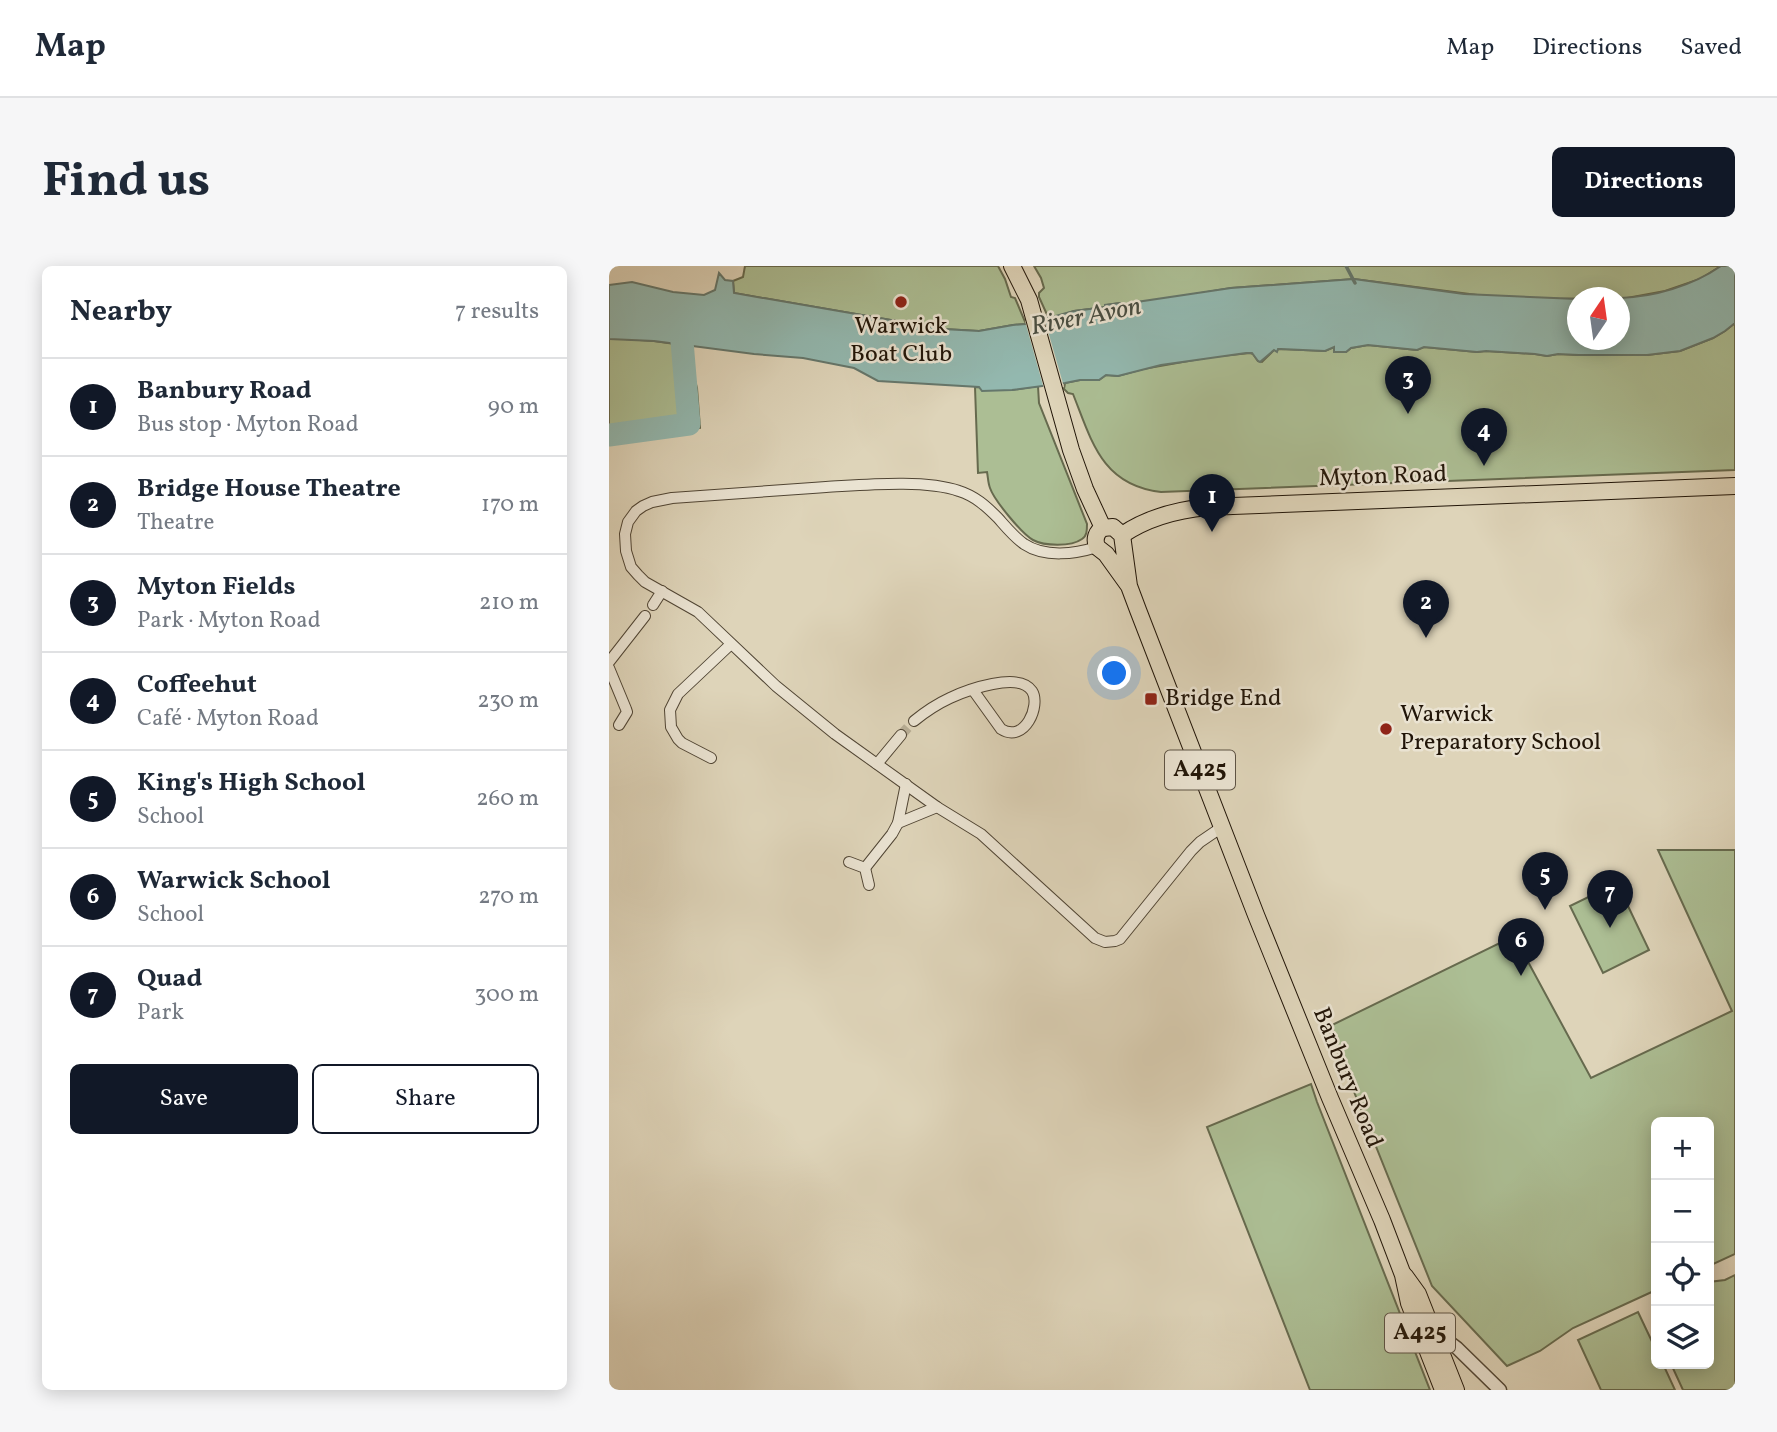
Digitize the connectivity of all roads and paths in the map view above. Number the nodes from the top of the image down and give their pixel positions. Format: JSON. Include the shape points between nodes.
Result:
{"nodes":[{"id":1,"x":1013,"y":266,"type":"edge"},
{"id":2,"x":1735,"y":486,"type":"edge"},
{"id":3,"x":1103,"y":528,"type":"junction"},
{"id":4,"x":1122,"y":540,"type":"junction"},
{"id":5,"x":1101,"y":550,"type":"junction"},
{"id":6,"x":1129,"y":586,"type":"junction"},
{"id":7,"x":662,"y":591,"type":"junction"},
{"id":8,"x":653,"y":605,"type":"dead end"},
{"id":9,"x":645,"y":616,"type":"dead end"},
{"id":10,"x":731,"y":644,"type":"junction"},
{"id":11,"x":609,"y":662,"type":"edge"},
{"id":12,"x":609,"y":668,"type":"edge"},
{"id":13,"x":973,"y":690,"type":"junction"},
{"id":14,"x":914,"y":721,"type":"tunnel mouth"},
{"id":15,"x":619,"y":724,"type":"dead end"},
{"id":16,"x":901,"y":735,"type":"tunnel mouth"},
{"id":17,"x":711,"y":758,"type":"dead end"},
{"id":18,"x":877,"y":764,"type":"junction"},
{"id":19,"x":906,"y":785,"type":"junction"},
{"id":20,"x":937,"y":807,"type":"junction"},
{"id":21,"x":898,"y":823,"type":"junction"},
{"id":22,"x":1222,"y":827,"type":"junction"},
{"id":23,"x":849,"y":862,"type":"dead end"},
{"id":24,"x":865,"y":868,"type":"junction"},
{"id":25,"x":869,"y":885,"type":"dead end"},
{"id":26,"x":1403,"y":1275,"type":"junction"},
{"id":27,"x":1429,"y":1324,"type":"junction"},
{"id":28,"x":1443,"y":1390,"type":"edge"},
{"id":29,"x":1456,"y":1390,"type":"edge"},
{"id":30,"x":1500,"y":1390,"type":"edge"}],
"edges":[{"from":1,"to":3,"type":"main road","via":[[1029,300],[1071,450]]},
{"from":2,"to":4,"type":"main road","name":"Myton Road","via":[[1207,507],[1137,525]]},
{"from":3,"to":4,"type":"main road","via":[[1114,527]]},
{"from":3,"to":5,"type":"main road","via":[[1095,538]]},
{"from":4,"to":5,"type":"main road","via":[[1114,553]]},
{"from":4,"to":6,"type":"main road","name":"Banbury Road","number":"A425"},
{"from":5,"to":6,"type":"main road","name":"Banbury Road","number":"A425"},
{"from":5,"to":7,"type":"street","via":[[1066,553],[1034,549],[981,502],[945,487],[860,485],[672,498],[636,511],[625,534],[631,568]]},
{"from":6,"to":22,"type":"main road","name":"Banbury Road","number":"A425"},
{"from":7,"to":8,"type":"street"},
{"from":7,"to":10,"type":"street","via":[[698,612]]},
{"from":9,"to":11,"type":"street"},
{"from":10,"to":17,"type":"street","via":[[678,694],[670,710],[671,727],[678,739]]},
{"from":10,"to":18,"type":"street","via":[[776,686]]},
{"from":12,"to":15,"type":"street","via":[[627,709]]},
{"from":13,"to":13,"type":"street","via":[[999,682],[1021,684],[1031,690],[1034,707],[1020,731],[1008,733]]},
{"from":13,"to":14,"type":"street"},
{"from":16,"to":18,"type":"street"},
{"from":18,"to":19,"type":"street"},
{"from":19,"to":20,"type":"street"},
{"from":19,"to":21,"type":"street"},
{"from":20,"to":21,"type":"street"},
{"from":20,"to":22,"type":"street","via":[[981,834],[1072,918],[1105,942],[1120,939],[1191,851]]},
{"from":21,"to":24,"type":"street"},
{"from":22,"to":26,"type":"main road","name":"Banbury Road","number":"A425"},
{"from":23,"to":24,"type":"street"},
{"from":24,"to":25,"type":"street"},
{"from":26,"to":27,"type":"main road","name":"Banbury Road","number":"A425","via":[[1418,1294]]},
{"from":26,"to":28,"type":"main road","name":"Banbury Road","number":"A425","via":[[1409,1303]]},
{"from":27,"to":29,"type":"main road","name":"Banbury Road","number":"A425"},
{"from":27,"to":30,"type":"street"}]}
